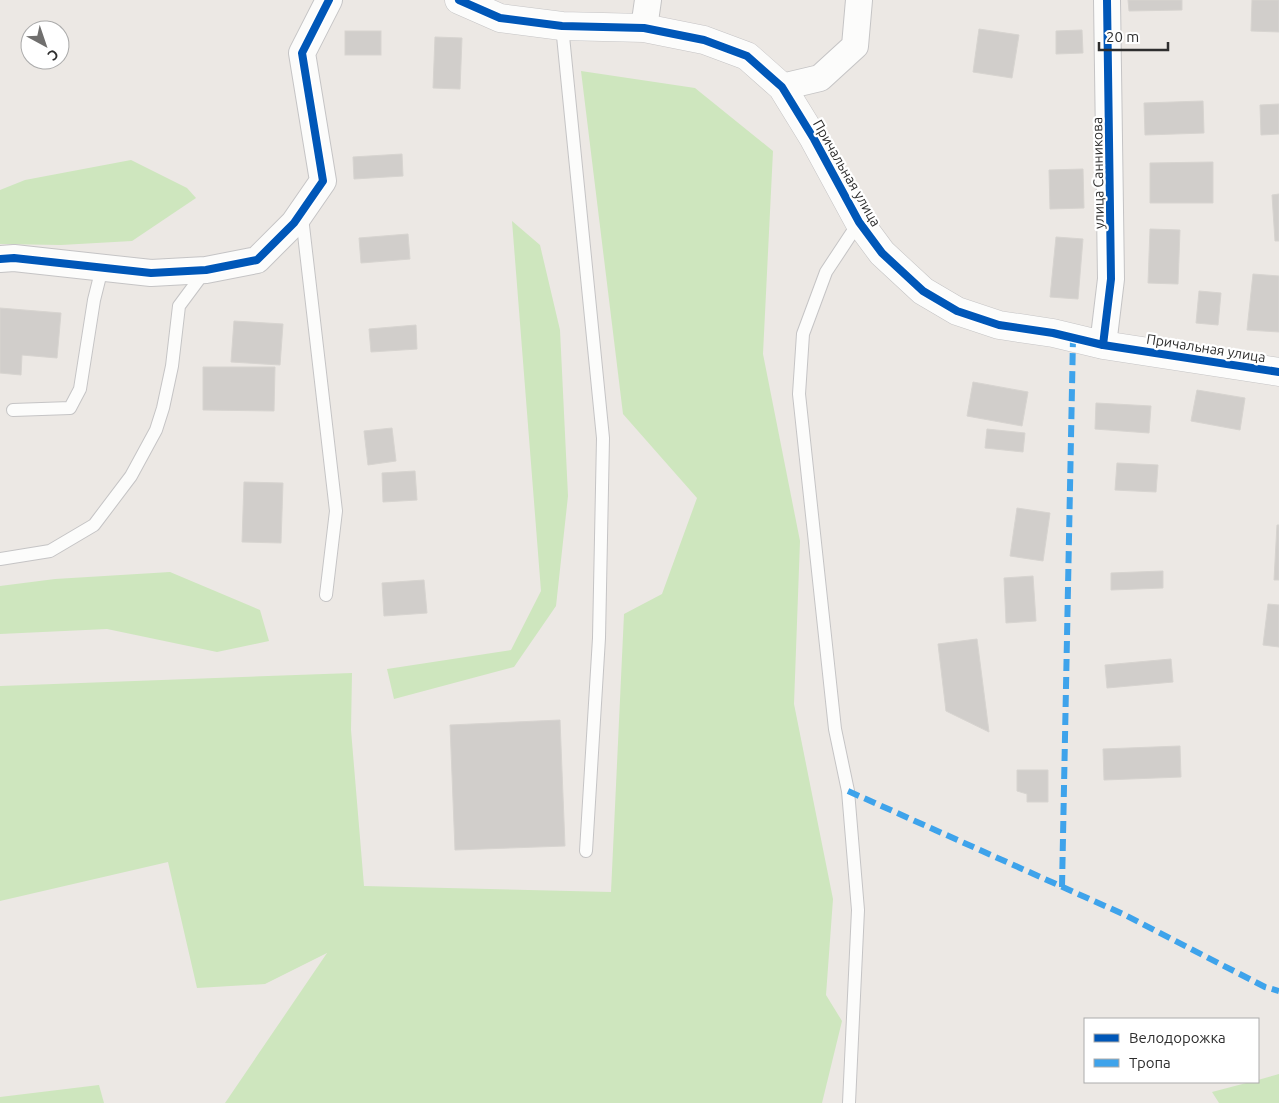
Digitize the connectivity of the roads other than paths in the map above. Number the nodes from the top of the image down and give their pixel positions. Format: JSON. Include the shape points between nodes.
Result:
{"nodes":[{"id":1,"x":329,"y":0,"type":"edge"},
{"id":2,"x":458,"y":0,"type":"edge"},
{"id":3,"x":648,"y":0,"type":"edge"},
{"id":4,"x":859,"y":0,"type":"edge"},
{"id":5,"x":1107,"y":0,"type":"edge"},
{"id":6,"x":562,"y":26,"type":"junction"},
{"id":7,"x":644,"y":28,"type":"junction"},
{"id":8,"x":782,"y":87,"type":"junction"},
{"id":9,"x":301,"y":213,"type":"junction"},
{"id":10,"x":859,"y":222,"type":"junction"},
{"id":11,"x":0,"y":259,"type":"edge"},
{"id":12,"x":102,"y":268,"type":"junction"},
{"id":13,"x":206,"y":270,"type":"junction"},
{"id":14,"x":1104,"y":345,"type":"junction"},
{"id":15,"x":1279,"y":372,"type":"edge"},
{"id":16,"x":13,"y":410,"type":"dead end"},
{"id":17,"x":0,"y":559,"type":"edge"},
{"id":18,"x":326,"y":595,"type":"dead end"},
{"id":19,"x":586,"y":851,"type":"dead end"},
{"id":20,"x":849,"y":1103,"type":"edge"}],
"edges":[{"from":1,"to":9,"type":"street","via":[[302,53],[323,181]]},
{"from":2,"to":6,"type":"street","name":"Причальная улица","via":[[500,18]]},
{"from":3,"to":7,"type":"street"},
{"from":4,"to":8,"type":"street","via":[[855,46],[820,78]]},
{"from":5,"to":14,"type":"street","name":"улица Санникова","via":[[1111,279]]},
{"from":6,"to":7,"type":"street","name":"Причальная улица"},
{"from":6,"to":19,"type":"lane","via":[[603,438],[599,638]]},
{"from":7,"to":8,"type":"street","name":"Причальная улица","via":[[704,40],[747,56]]},
{"from":8,"to":10,"type":"street","name":"Причальная улица"},
{"from":9,"to":13,"type":"street","via":[[258,260]]},
{"from":9,"to":18,"type":"lane","via":[[336,511]]},
{"from":10,"to":14,"type":"street","name":"Причальная улица","via":[[882,253],[923,291],[957,311],[999,325]]},
{"from":10,"to":20,"type":"lane","via":[[826,272],[803,334],[800,394],[835,728],[848,791],[858,910]]},
{"from":11,"to":12,"type":"street"},
{"from":12,"to":13,"type":"street","via":[[151,273]]},
{"from":12,"to":16,"type":"lane","via":[[80,389],[70,408]]},
{"from":13,"to":17,"type":"lane","via":[[180,306],[163,408],[156,430],[131,476],[94,525],[50,551]]},
{"from":14,"to":15,"type":"street","name":"Причальная улица"}]}
